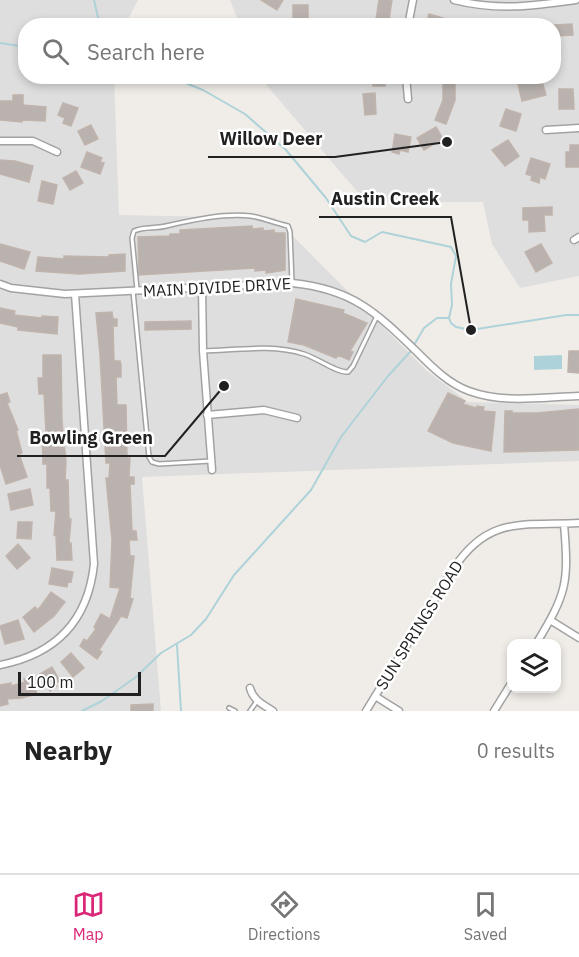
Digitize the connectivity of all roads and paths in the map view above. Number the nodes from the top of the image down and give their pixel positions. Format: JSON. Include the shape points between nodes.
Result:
{"nodes":[{"id":1,"x":413,"y":0,"type":"edge"},
{"id":2,"x":454,"y":0,"type":"edge"},
{"id":3,"x":576,"y":0,"type":"edge"},
{"id":4,"x":410,"y":18,"type":"edge"},
{"id":5,"x":407,"y":84,"type":"edge"},
{"id":6,"x":408,"y":99,"type":"dead end"},
{"id":7,"x":579,"y":128,"type":"edge"},
{"id":8,"x":546,"y":130,"type":"dead end"},
{"id":9,"x":0,"y":141,"type":"edge"},
{"id":10,"x":57,"y":152,"type":"dead end"},
{"id":11,"x":292,"y":283,"type":"junction"},
{"id":12,"x":0,"y":284,"type":"edge"},
{"id":13,"x":202,"y":287,"type":"junction"},
{"id":14,"x":135,"y":291,"type":"junction"},
{"id":15,"x":75,"y":294,"type":"junction"},
{"id":16,"x":378,"y":315,"type":"junction"},
{"id":17,"x":202,"y":351,"type":"junction"},
{"id":18,"x":579,"y":396,"type":"edge"},
{"id":19,"x":207,"y":415,"type":"junction"},
{"id":20,"x":297,"y":418,"type":"dead end"},
{"id":21,"x":211,"y":460,"type":"junction"},
{"id":22,"x":212,"y":470,"type":"dead end"},
{"id":23,"x":579,"y":523,"type":"edge"},
{"id":24,"x":564,"y":524,"type":"junction"},
{"id":25,"x":550,"y":620,"type":"junction"},
{"id":26,"x":579,"y":638,"type":"edge"},
{"id":27,"x":539,"y":639,"type":"edge"},
{"id":28,"x":0,"y":665,"type":"edge"},
{"id":29,"x":250,"y":688,"type":"dead end"},
{"id":30,"x":507,"y":690,"type":"edge"},
{"id":31,"x":375,"y":696,"type":"junction"},
{"id":32,"x":257,"y":701,"type":"junction"},
{"id":33,"x":229,"y":708,"type":"dead end"},
{"id":34,"x":235,"y":711,"type":"edge"},
{"id":35,"x":250,"y":711,"type":"edge"},
{"id":36,"x":273,"y":711,"type":"edge"},
{"id":37,"x":366,"y":711,"type":"edge"},
{"id":38,"x":399,"y":711,"type":"edge"},
{"id":39,"x":494,"y":711,"type":"edge"}],
"edges":[{"from":1,"to":4,"type":"street"},
{"from":2,"to":3,"type":"street","via":[[518,8]]},
{"from":5,"to":6,"type":"street"},
{"from":7,"to":8,"type":"street"},
{"from":9,"to":10,"type":"street","via":[[33,141]]},
{"from":11,"to":13,"type":"street","name":"MAIN DIVIDE DRIVE"},
{"from":11,"to":14,"type":"lane","via":[[288,226],[251,216],[229,217],[190,219],[134,231]]},
{"from":11,"to":16,"type":"street","name":"MAIN DIVIDE DRIVE","via":[[345,295]]},
{"from":12,"to":15,"type":"street","name":"MAIN DIVIDE DRIVE","via":[[52,294]]},
{"from":13,"to":14,"type":"street","name":"MAIN DIVIDE DRIVE"},
{"from":13,"to":17,"type":"street"},
{"from":14,"to":15,"type":"street","name":"MAIN DIVIDE DRIVE"},
{"from":14,"to":21,"type":"lane","via":[[149,457],[159,464]]},
{"from":15,"to":28,"type":"street","via":[[94,564],[92,583],[75,622],[60,637],[22,660]]},
{"from":16,"to":17,"type":"lane","via":[[348,372],[284,350]]},
{"from":16,"to":18,"type":"street","name":"MAIN DIVIDE DRIVE","via":[[427,362],[467,390],[501,398]]},
{"from":17,"to":19,"type":"street"},
{"from":19,"to":20,"type":"street","via":[[264,410]]},
{"from":19,"to":21,"type":"street"},
{"from":21,"to":22,"type":"street"},
{"from":23,"to":24,"type":"street","name":"SUN SPRINGS ROAD"},
{"from":24,"to":25,"type":"street","via":[[566,578]]},
{"from":24,"to":31,"type":"street","name":"SUN SPRINGS ROAD","via":[[508,526],[474,543],[454,568]]},
{"from":25,"to":26,"type":"street"},
{"from":25,"to":27,"type":"street"},
{"from":29,"to":32,"type":"street"},
{"from":30,"to":39,"type":"street"},
{"from":31,"to":37,"type":"street","name":"SUN SPRINGS ROAD"},
{"from":31,"to":38,"type":"street"},
{"from":32,"to":35,"type":"lane"},
{"from":32,"to":36,"type":"street"},
{"from":33,"to":34,"type":"lane"}]}
